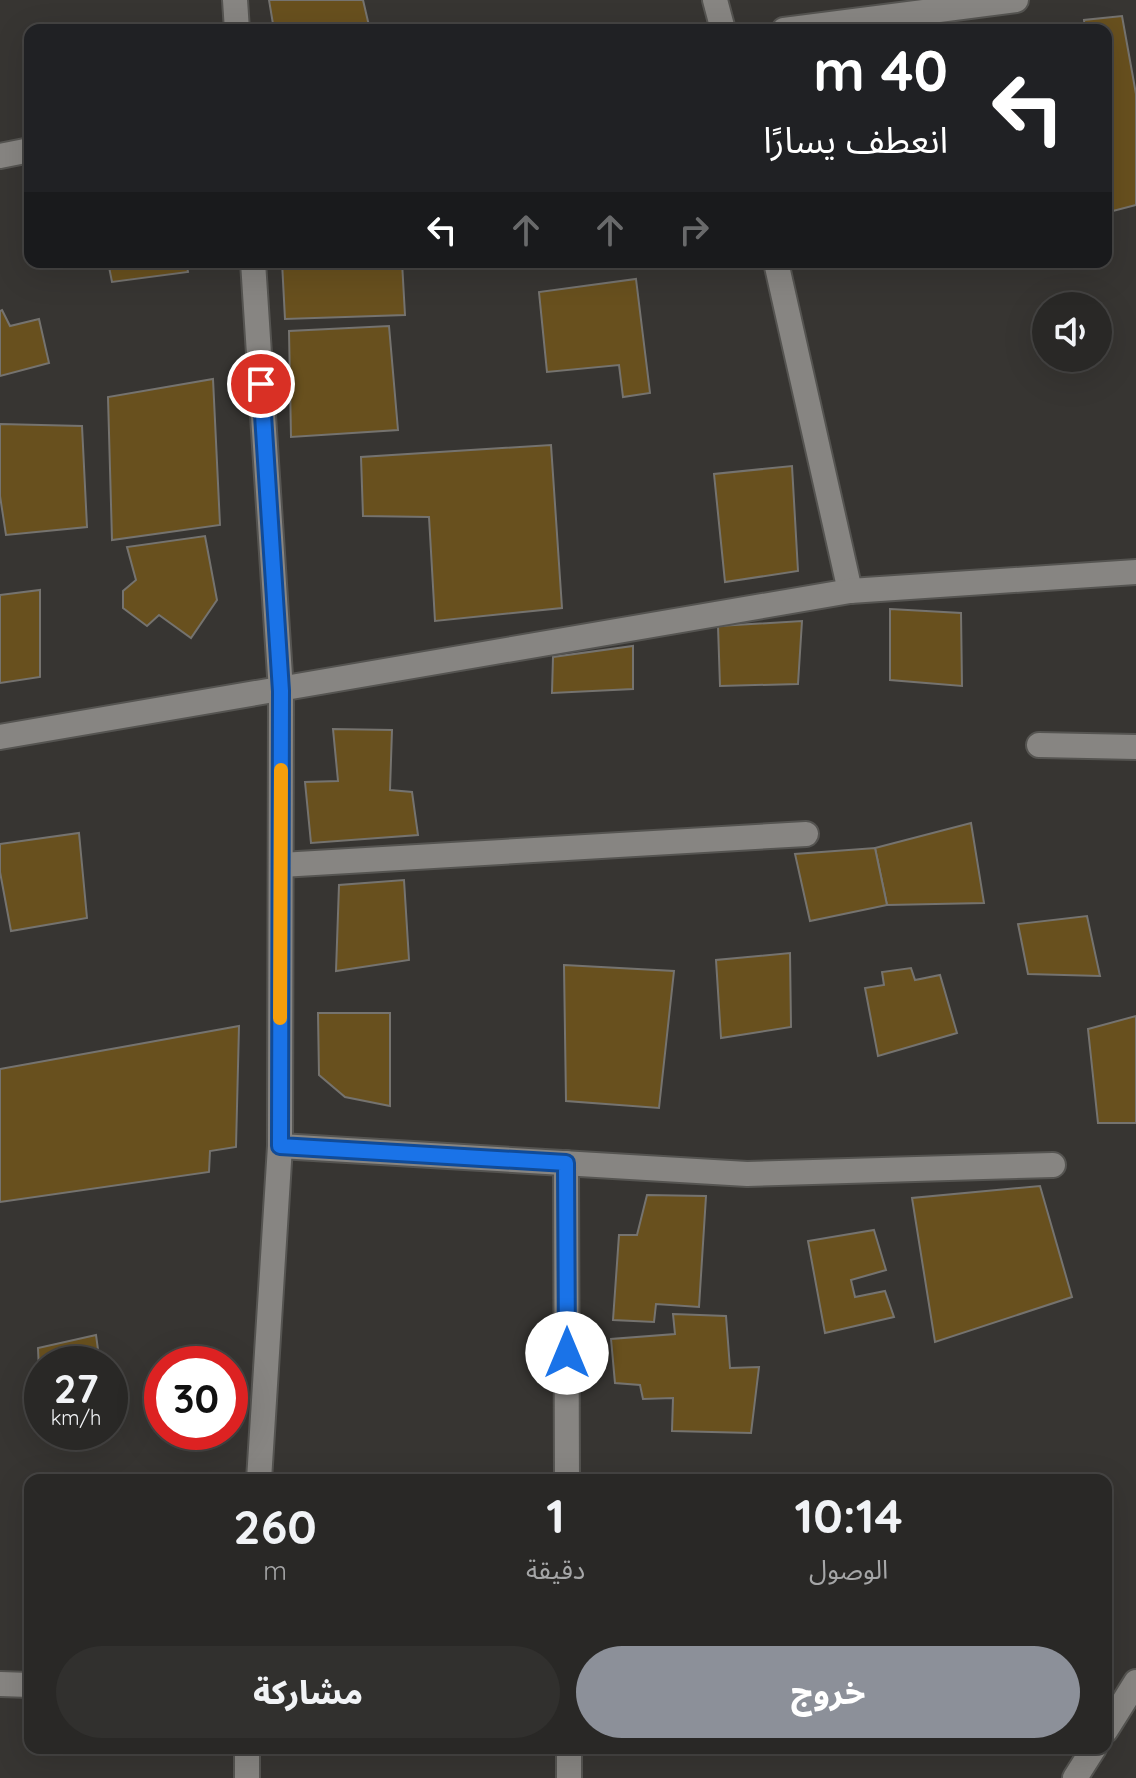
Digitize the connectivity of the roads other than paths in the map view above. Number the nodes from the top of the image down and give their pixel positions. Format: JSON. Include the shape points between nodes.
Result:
{"nodes":[{"id":1,"x":235,"y":0,"type":"edge"},
{"id":2,"x":715,"y":0,"type":"edge"},
{"id":3,"x":1016,"y":0,"type":"edge"},
{"id":4,"x":237,"y":24,"type":"edge"},
{"id":5,"x":721,"y":24,"type":"edge"},
{"id":6,"x":830,"y":24,"type":"edge"},
{"id":7,"x":24,"y":151,"type":"edge"},
{"id":8,"x":0,"y":156,"type":"edge"},
{"id":9,"x":253,"y":268,"type":"edge"},
{"id":10,"x":777,"y":268,"type":"edge"},
{"id":11,"x":1136,"y":572,"type":"edge"},
{"id":12,"x":850,"y":591,"type":"junction"},
{"id":13,"x":281,"y":691,"type":"junction"},
{"id":14,"x":0,"y":737,"type":"edge"},
{"id":15,"x":1039,"y":745,"type":"dead end"},
{"id":16,"x":1136,"y":747,"type":"edge"},
{"id":17,"x":806,"y":834,"type":"dead end"},
{"id":18,"x":281,"y":865,"type":"junction"},
{"id":19,"x":280,"y":1146,"type":"junction"},
{"id":20,"x":566,"y":1163,"type":"junction"},
{"id":21,"x":1053,"y":1165,"type":"dead end"},
{"id":22,"x":259,"y":1474,"type":"edge"},
{"id":23,"x":567,"y":1474,"type":"edge"},
{"id":24,"x":1136,"y":1682,"type":"edge"},
{"id":25,"x":0,"y":1684,"type":"edge"},
{"id":26,"x":24,"y":1685,"type":"edge"},
{"id":27,"x":1112,"y":1720,"type":"edge"},
{"id":28,"x":247,"y":1754,"type":"edge"},
{"id":29,"x":569,"y":1754,"type":"edge"},
{"id":30,"x":1090,"y":1754,"type":"edge"},
{"id":31,"x":247,"y":1778,"type":"edge"},
{"id":32,"x":569,"y":1778,"type":"edge"},
{"id":33,"x":1075,"y":1778,"type":"edge"}],
"edges":[{"from":1,"to":4,"type":"street"},
{"from":2,"to":5,"type":"street"},
{"from":3,"to":6,"type":"street"},
{"from":7,"to":8,"type":"street"},
{"from":9,"to":13,"type":"street"},
{"from":10,"to":12,"type":"street"},
{"from":11,"to":12,"type":"street"},
{"from":12,"to":13,"type":"street"},
{"from":13,"to":14,"type":"street"},
{"from":13,"to":18,"type":"street"},
{"from":15,"to":16,"type":"street"},
{"from":17,"to":18,"type":"street"},
{"from":18,"to":19,"type":"street"},
{"from":19,"to":20,"type":"street"},
{"from":19,"to":22,"type":"street"},
{"from":20,"to":21,"type":"street","via":[[747,1174]]},
{"from":20,"to":23,"type":"street"},
{"from":24,"to":27,"type":"street"},
{"from":25,"to":26,"type":"street"},
{"from":28,"to":31,"type":"street"},
{"from":29,"to":32,"type":"street"},
{"from":30,"to":33,"type":"street"}]}
